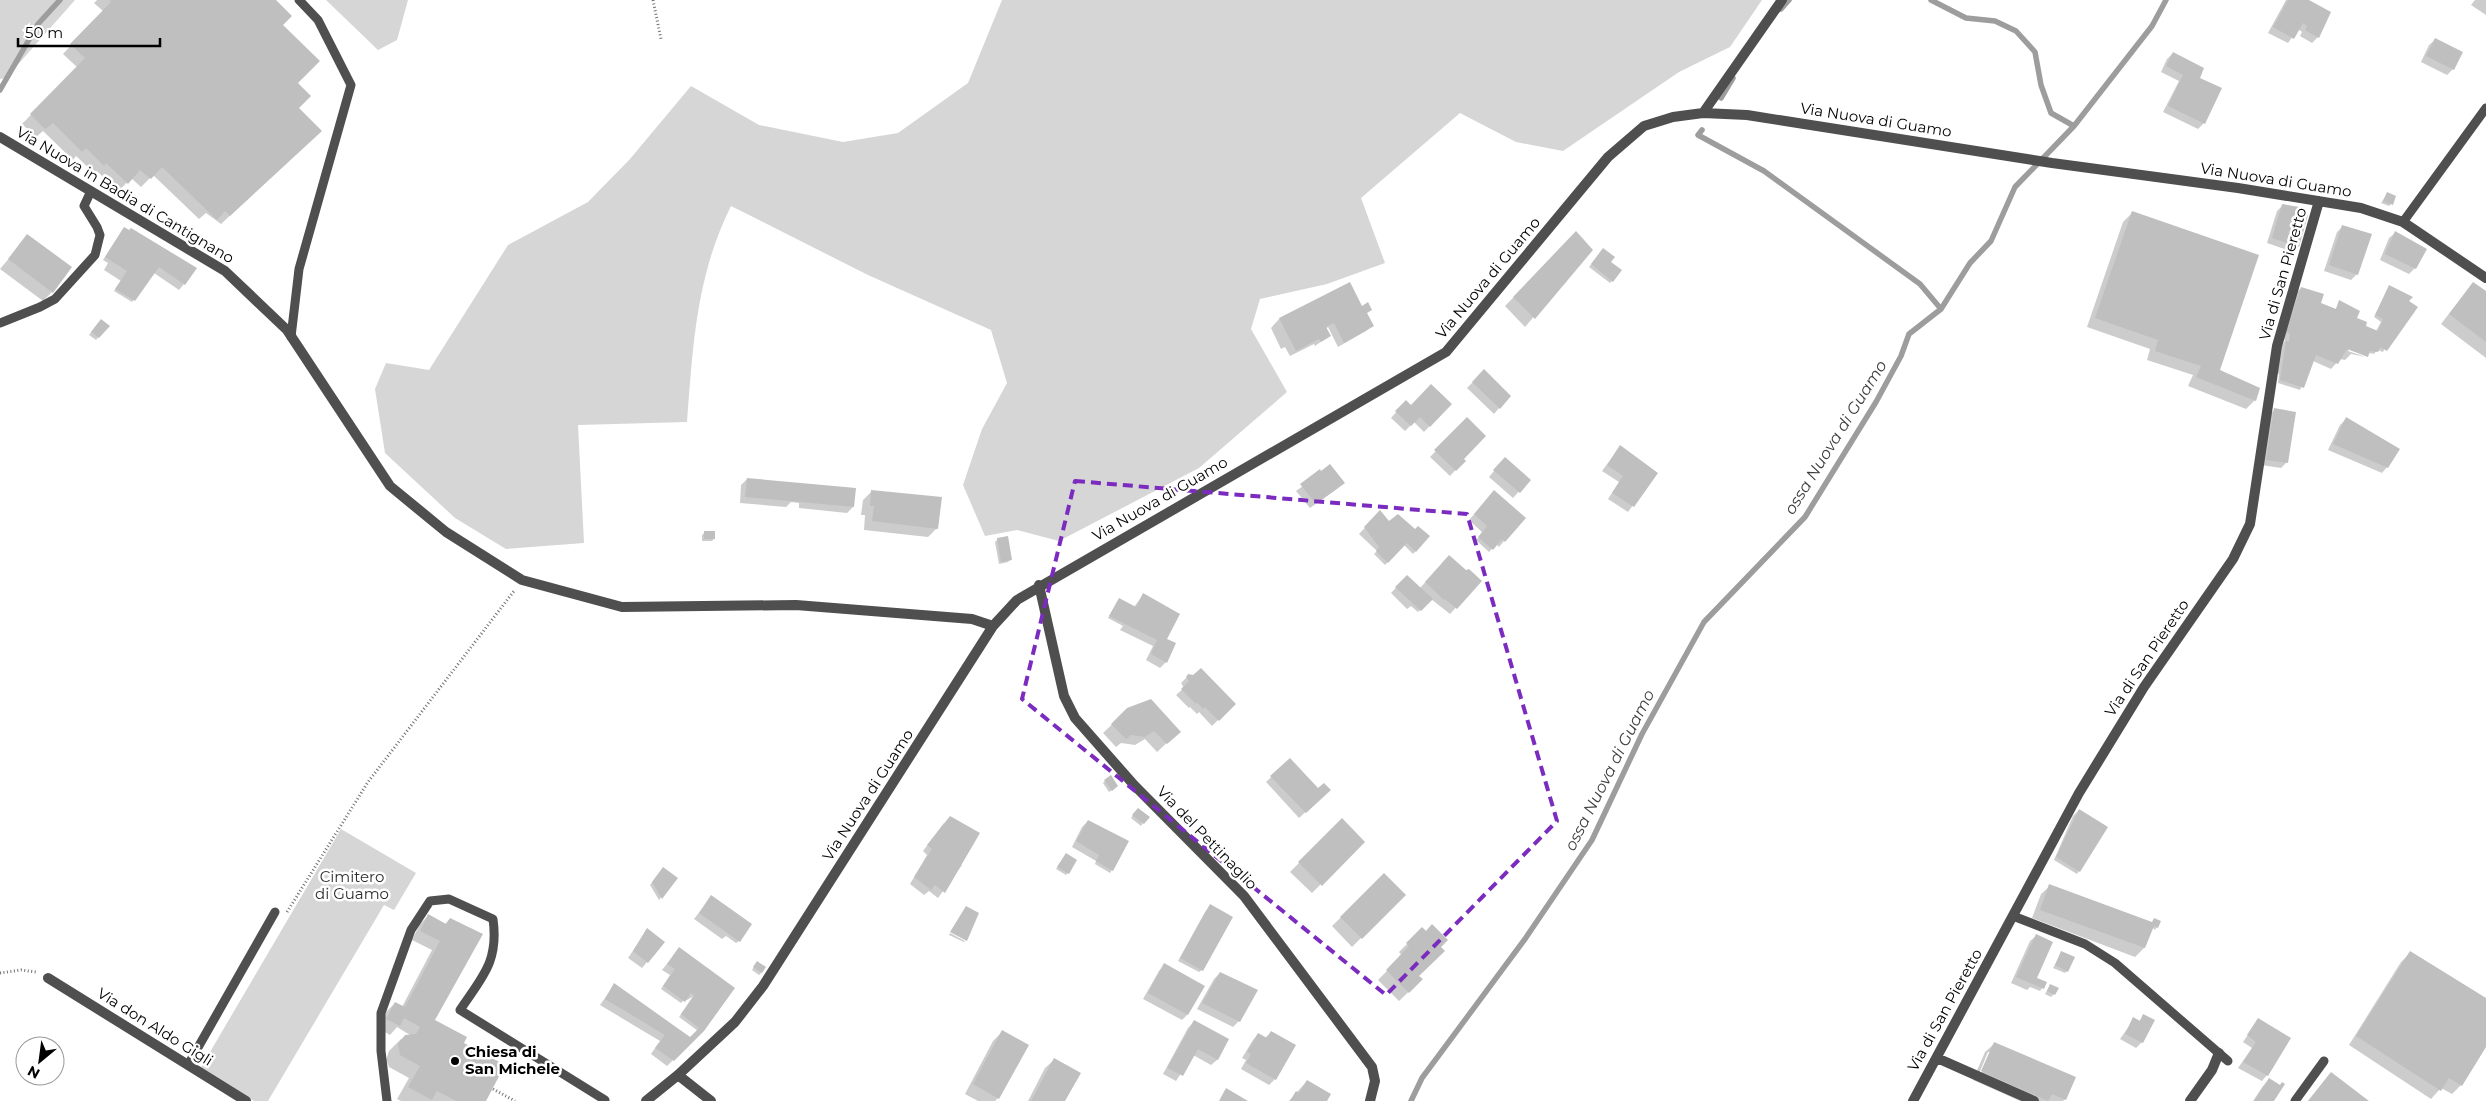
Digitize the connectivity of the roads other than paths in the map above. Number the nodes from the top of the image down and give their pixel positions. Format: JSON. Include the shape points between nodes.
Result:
{"nodes":[{"id":1,"x":299,"y":0,"type":"edge"},
{"id":2,"x":1782,"y":0,"type":"edge"},
{"id":3,"x":2486,"y":108,"type":"edge"},
{"id":4,"x":1703,"y":113,"type":"junction"},
{"id":5,"x":0,"y":136,"type":"edge"},
{"id":6,"x":92,"y":191,"type":"junction"},
{"id":7,"x":2320,"y":201,"type":"junction"},
{"id":8,"x":2403,"y":222,"type":"junction"},
{"id":9,"x":2486,"y":278,"type":"edge"},
{"id":10,"x":0,"y":322,"type":"edge"},
{"id":11,"x":291,"y":337,"type":"junction"},
{"id":12,"x":1039,"y":585,"type":"junction"},
{"id":13,"x":993,"y":626,"type":"junction"},
{"id":14,"x":275,"y":912,"type":"road end"},
{"id":15,"x":2013,"y":916,"type":"junction"},
{"id":16,"x":48,"y":978,"type":"road end"},
{"id":17,"x":2219,"y":1053,"type":"junction"},
{"id":18,"x":1937,"y":1058,"type":"junction"},
{"id":19,"x":2228,"y":1061,"type":"dead end"},
{"id":20,"x":2324,"y":1061,"type":"dead end"},
{"id":21,"x":188,"y":1065,"type":"junction"},
{"id":22,"x":678,"y":1075,"type":"junction"},
{"id":23,"x":605,"y":1100,"type":"edge"},
{"id":24,"x":246,"y":1101,"type":"edge"},
{"id":25,"x":387,"y":1101,"type":"edge"},
{"id":26,"x":646,"y":1101,"type":"edge"},
{"id":27,"x":711,"y":1101,"type":"edge"},
{"id":28,"x":1370,"y":1101,"type":"edge"},
{"id":29,"x":1913,"y":1101,"type":"edge"},
{"id":30,"x":2034,"y":1101,"type":"edge"},
{"id":31,"x":2190,"y":1101,"type":"edge"},
{"id":32,"x":2295,"y":1101,"type":"edge"}],
"edges":[{"from":1,"to":11,"type":"lane","via":[[318,20],[351,85],[299,269]]},
{"from":2,"to":4,"type":"street"},
{"from":3,"to":8,"type":"lane"},
{"from":4,"to":7,"type":"street","name":"Via Nuova di Guamo","via":[[1747,115],[2023,159]]},
{"from":4,"to":12,"type":"street","name":"Via Nuova di Guamo","via":[[1673,117],[1644,126],[1608,157],[1446,352]]},
{"from":5,"to":6,"type":"street","name":"Via Nuova in Badia di Cantignano"},
{"from":6,"to":10,"type":"lane","via":[[84,206],[100,235],[95,255],[55,299]]},
{"from":6,"to":11,"type":"street","name":"Via Nuova in Badia di Cantignano","via":[[225,271]]},
{"from":7,"to":8,"type":"street","name":"Via Nuova di Guamo","via":[[2361,208]]},
{"from":7,"to":15,"type":"street","name":"Via di San Pieretto","via":[[2276,346],[2250,524],[2233,559],[2144,687],[2084,785]]},
{"from":8,"to":9,"type":"street","name":"Via Nuova di Guamo"},
{"from":11,"to":13,"type":"street","name":"Via Nuova in Badia di Cantignano","via":[[390,486],[446,532],[522,580],[622,607],[796,605],[972,619]]},
{"from":12,"to":13,"type":"street","name":"Via Nuova di Guamo","via":[[1017,600]]},
{"from":12,"to":28,"type":"street","name":"Via del Pettinaglio","via":[[1064,696],[1075,718],[1134,785],[1244,896],[1372,1067],[1374,1081]]},
{"from":13,"to":22,"type":"street","name":"Via Nuova di Guamo","via":[[763,986],[735,1022]]},
{"from":14,"to":21,"type":"lane"},
{"from":15,"to":17,"type":"lane","via":[[2085,944],[2115,963]]},
{"from":15,"to":18,"type":"street","name":"Via di San Pieretto"},
{"from":16,"to":21,"type":"street","name":"Via don Aldo Gigli"},
{"from":17,"to":19,"type":"lane"},
{"from":17,"to":31,"type":"street","via":[[2212,1070]]},
{"from":18,"to":29,"type":"street","name":"Via di San Pieretto"},
{"from":18,"to":30,"type":"street"},
{"from":20,"to":32,"type":"lane"},
{"from":21,"to":24,"type":"street","name":"Via don Aldo Gigli"},
{"from":22,"to":26,"type":"street","name":"Via Nuova di Guamo"},
{"from":22,"to":27,"type":"street"},
{"from":23,"to":25,"type":"lane","via":[[460,1010],[490,964],[496,937],[493,919],[449,899],[430,901],[411,930],[381,1012],[380,1051]]}]}
